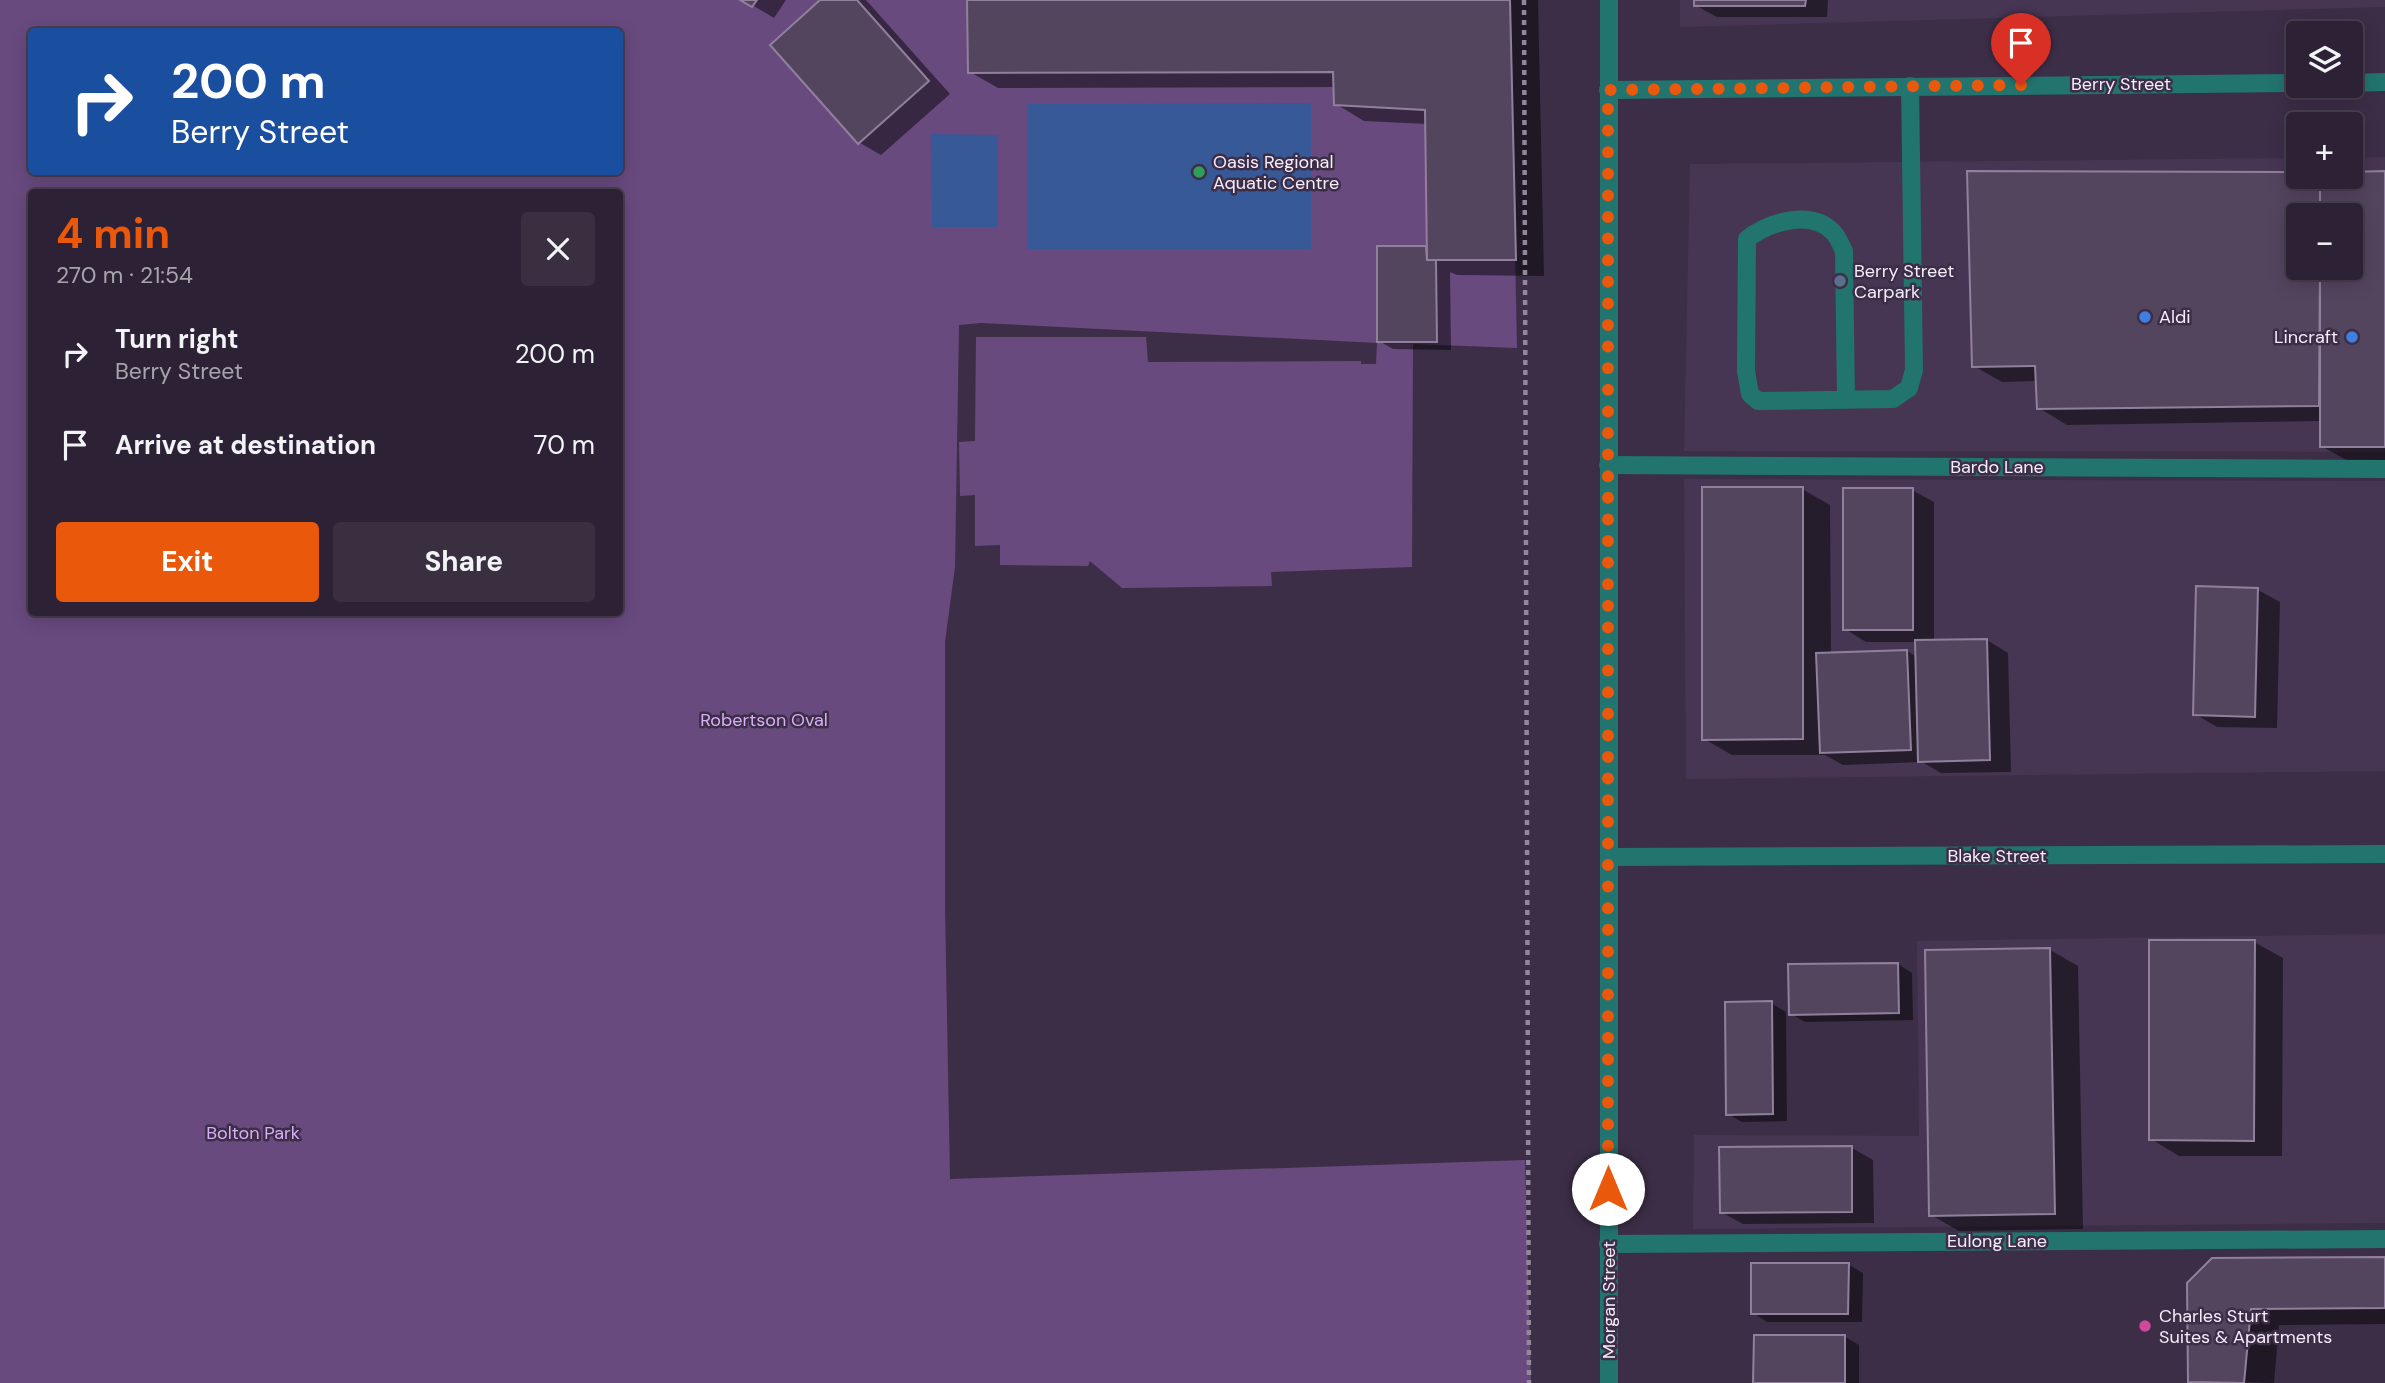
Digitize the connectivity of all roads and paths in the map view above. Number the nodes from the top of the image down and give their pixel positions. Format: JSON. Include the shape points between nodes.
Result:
{"nodes":[{"id":1,"x":1524,"y":0,"type":"edge"},
{"id":2,"x":1609,"y":0,"type":"edge"},
{"id":3,"x":2385,"y":82,"type":"edge"},
{"id":4,"x":2286,"y":83,"type":"edge"},
{"id":5,"x":2363,"y":83,"type":"edge"},
{"id":6,"x":1910,"y":86,"type":"junction"},
{"id":7,"x":1608,"y":90,"type":"junction"},
{"id":8,"x":1846,"y":400,"type":"junction"},
{"id":9,"x":1608,"y":465,"type":"junction"},
{"id":10,"x":2385,"y":469,"type":"edge"},
{"id":11,"x":2385,"y":854,"type":"edge"},
{"id":12,"x":1609,"y":857,"type":"junction"},
{"id":13,"x":2385,"y":1239,"type":"edge"},
{"id":14,"x":1608,"y":1244,"type":"junction"},
{"id":15,"x":1530,"y":1383,"type":"edge"},
{"id":16,"x":1609,"y":1383,"type":"edge"}],
"edges":[{"from":1,"to":15,"type":"path"},
{"from":2,"to":7,"type":"street","name":"Morgan Street"},
{"from":3,"to":5,"type":"street"},
{"from":4,"to":6,"type":"street","name":"Berry Street"},
{"from":6,"to":7,"type":"street","name":"Berry Street"},
{"from":6,"to":8,"type":"street","via":[[1914,370],[1909,388],[1893,398]]},
{"from":7,"to":9,"type":"street","name":"Morgan Street"},
{"from":8,"to":8,"type":"street","via":[[1758,401],[1750,394],[1746,371],[1748,239],[1763,227],[1815,221],[1833,232],[1844,251]]},
{"from":9,"to":10,"type":"street","name":"Bardo Lane"},
{"from":9,"to":12,"type":"street","name":"Morgan Street"},
{"from":11,"to":12,"type":"street","name":"Blake Street"},
{"from":12,"to":14,"type":"street","name":"Morgan Street"},
{"from":13,"to":14,"type":"street","name":"Eulong Lane"},
{"from":14,"to":16,"type":"street","name":"Morgan Street"}]}
